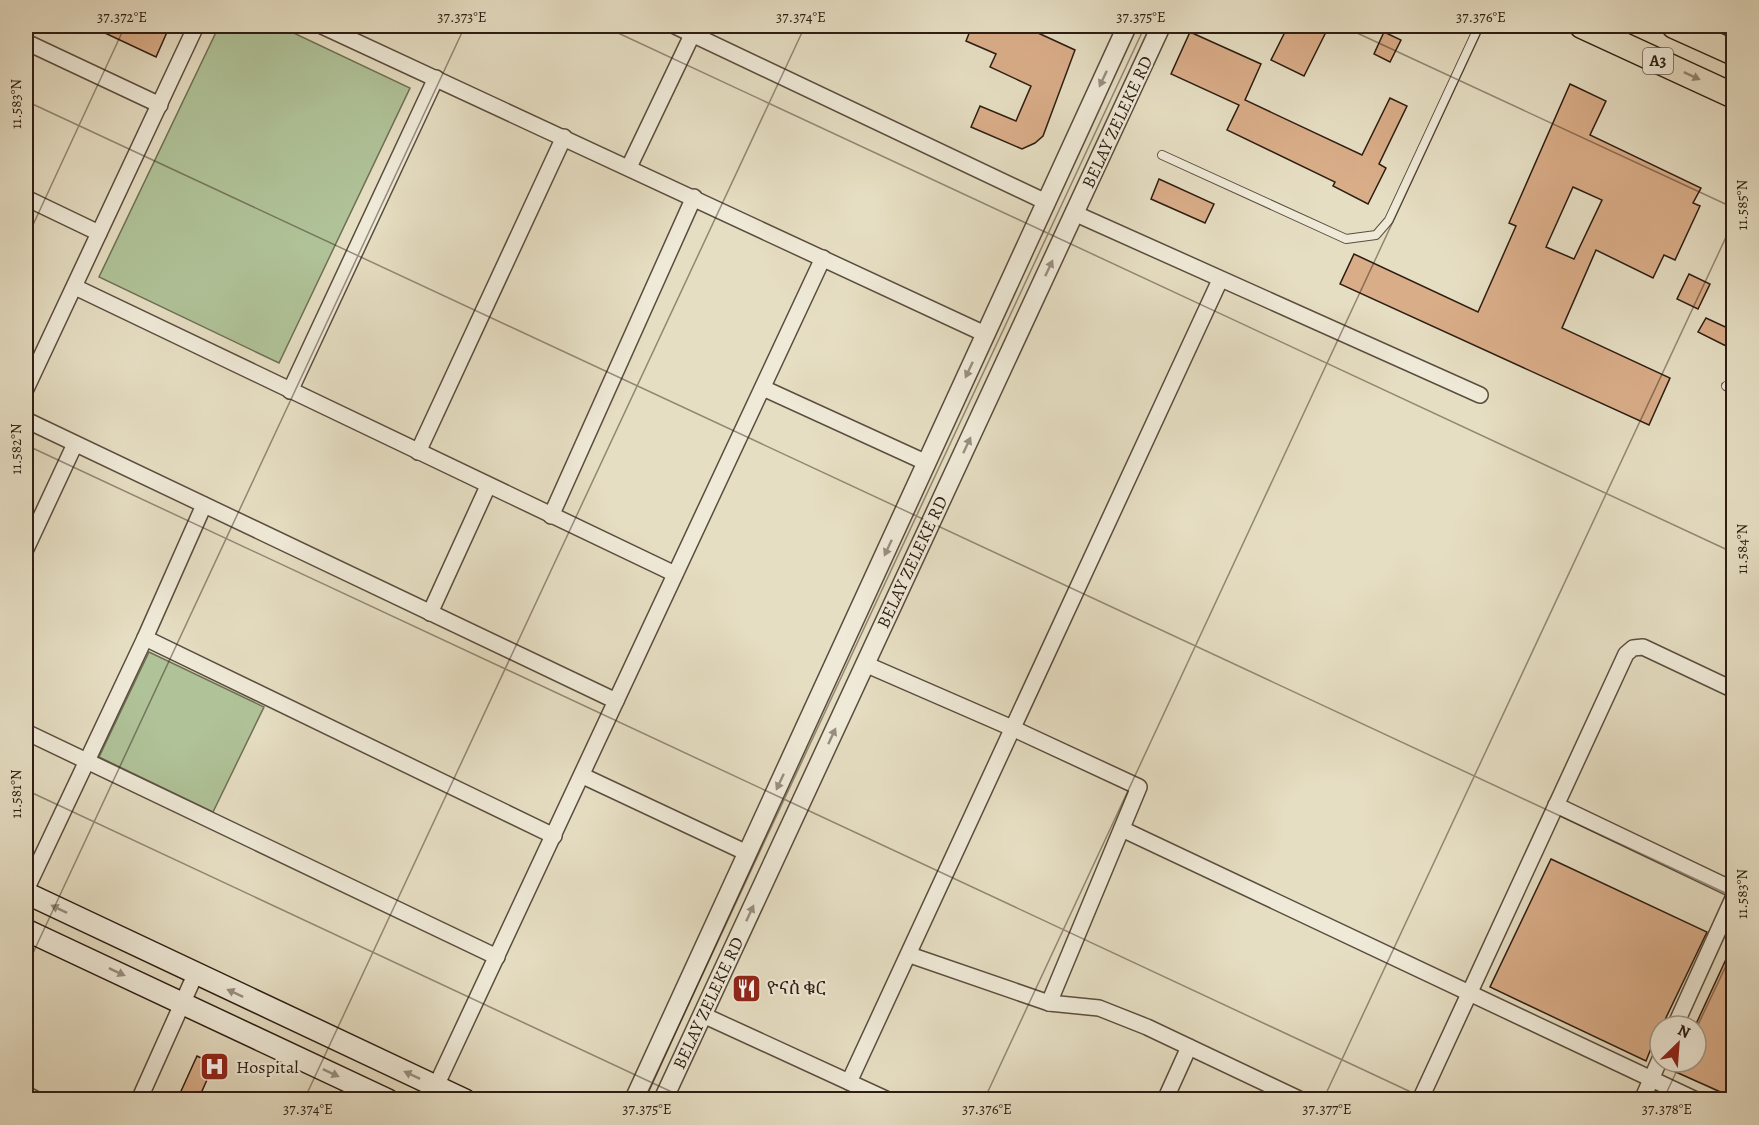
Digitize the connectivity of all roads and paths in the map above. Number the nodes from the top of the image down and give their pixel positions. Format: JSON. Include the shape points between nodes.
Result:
{"nodes":[{"id":1,"x":196,"y":26,"type":"edge"},
{"id":2,"x":322,"y":26,"type":"edge"},
{"id":3,"x":675,"y":26,"type":"edge"},
{"id":4,"x":1127,"y":26,"type":"edge"},
{"id":5,"x":1161,"y":26,"type":"edge"},
{"id":6,"x":1479,"y":26,"type":"edge"},
{"id":7,"x":1582,"y":26,"type":"edge"},
{"id":8,"x":1674,"y":26,"type":"edge"},
{"id":9,"x":693,"y":33,"type":"junction"},
{"id":10,"x":26,"y":42,"type":"edge"},
{"id":11,"x":1734,"y":53,"type":"edge"},
{"id":12,"x":436,"y":78,"type":"junction"},
{"id":13,"x":1734,"y":96,"type":"edge"},
{"id":14,"x":160,"y":105,"type":"junction"},
{"id":15,"x":564,"y":137,"type":"junction"},
{"id":16,"x":1162,"y":155,"type":"dead end"},
{"id":17,"x":629,"y":167,"type":"junction"},
{"id":18,"x":694,"y":197,"type":"junction"},
{"id":19,"x":26,"y":198,"type":"edge"},
{"id":20,"x":1046,"y":202,"type":"junction"},
{"id":21,"x":1074,"y":213,"type":"junction"},
{"id":22,"x":99,"y":233,"type":"junction"},
{"id":23,"x":824,"y":258,"type":"junction"},
{"id":24,"x":1220,"y":280,"type":"junction"},
{"id":25,"x":75,"y":287,"type":"junction"},
{"id":26,"x":986,"y":334,"type":"junction"},
{"id":27,"x":1726,"y":386,"type":"dead end"},
{"id":28,"x":763,"y":388,"type":"junction"},
{"id":29,"x":26,"y":389,"type":"edge"},
{"id":30,"x":290,"y":391,"type":"junction"},
{"id":31,"x":1734,"y":391,"type":"edge"},
{"id":32,"x":1480,"y":395,"type":"dead end"},
{"id":33,"x":26,"y":420,"type":"edge"},
{"id":34,"x":75,"y":444,"type":"junction"},
{"id":35,"x":418,"y":452,"type":"junction"},
{"id":36,"x":927,"y":462,"type":"junction"},
{"id":37,"x":953,"y":474,"type":"junction"},
{"id":38,"x":488,"y":486,"type":"junction"},
{"id":39,"x":204,"y":505,"type":"junction"},
{"id":40,"x":551,"y":516,"type":"junction"},
{"id":41,"x":26,"y":549,"type":"edge"},
{"id":42,"x":675,"y":574,"type":"junction"},
{"id":43,"x":430,"y":613,"type":"junction"},
{"id":44,"x":145,"y":638,"type":"junction"},
{"id":45,"x":865,"y":664,"type":"junction"},
{"id":46,"x":1734,"y":690,"type":"edge"},
{"id":47,"x":616,"y":701,"type":"junction"},
{"id":48,"x":1012,"y":728,"type":"junction"},
{"id":49,"x":26,"y":732,"type":"edge"},
{"id":50,"x":87,"y":761,"type":"junction"},
{"id":51,"x":583,"y":776,"type":"junction"},
{"id":52,"x":1556,"y":805,"type":"junction"},
{"id":53,"x":1122,"y":829,"type":"junction"},
{"id":54,"x":554,"y":836,"type":"junction"},
{"id":55,"x":747,"y":853,"type":"junction"},
{"id":56,"x":772,"y":865,"type":"junction"},
{"id":57,"x":1734,"y":890,"type":"edge"},
{"id":58,"x":26,"y":891,"type":"edge"},
{"id":59,"x":1734,"y":896,"type":"edge"},
{"id":60,"x":26,"y":930,"type":"edge"},
{"id":61,"x":910,"y":955,"type":"junction"},
{"id":62,"x":497,"y":957,"type":"junction"},
{"id":63,"x":195,"y":975,"type":"junction"},
{"id":64,"x":1468,"y":990,"type":"junction"},
{"id":65,"x":182,"y":1003,"type":"junction"},
{"id":66,"x":1049,"y":1003,"type":"junction"},
{"id":67,"x":1680,"y":1014,"type":"edge"},
{"id":68,"x":703,"y":1015,"type":"junction"},
{"id":69,"x":1189,"y":1047,"type":"junction"},
{"id":70,"x":1654,"y":1074,"type":"edge"},
{"id":71,"x":1652,"y":1078,"type":"junction"},
{"id":72,"x":849,"y":1082,"type":"junction"},
{"id":73,"x":436,"y":1086,"type":"junction"},
{"id":74,"x":26,"y":1094,"type":"edge"},
{"id":75,"x":37,"y":1100,"type":"edge"},
{"id":76,"x":139,"y":1100,"type":"edge"},
{"id":77,"x":388,"y":1100,"type":"edge"},
{"id":78,"x":465,"y":1100,"type":"edge"},
{"id":79,"x":634,"y":1100,"type":"edge"},
{"id":80,"x":663,"y":1100,"type":"edge"},
{"id":81,"x":888,"y":1100,"type":"edge"},
{"id":82,"x":1165,"y":1100,"type":"edge"},
{"id":83,"x":1300,"y":1100,"type":"edge"},
{"id":84,"x":1420,"y":1100,"type":"edge"},
{"id":85,"x":1642,"y":1100,"type":"edge"},
{"id":86,"x":1696,"y":1100,"type":"edge"}],
"edges":[{"from":1,"to":14,"type":"street"},
{"from":2,"to":12,"type":"street"},
{"from":3,"to":9,"type":"street"},
{"from":4,"to":20,"type":"street","name":"BELAY ZELEKE RD","one_way":true},
{"from":5,"to":21,"type":"street","name":"BELAY ZELEKE RD"},
{"from":6,"to":16,"type":"lane","via":[[1389,220],[1376,235],[1346,238]]},
{"from":7,"to":13,"type":"highway","number":"A3","one_way":true},
{"from":8,"to":11,"type":"highway","number":"A3"},
{"from":9,"to":17,"type":"street"},
{"from":9,"to":20,"type":"street"},
{"from":10,"to":14,"type":"street"},
{"from":12,"to":15,"type":"street"},
{"from":12,"to":30,"type":"street"},
{"from":14,"to":22,"type":"street"},
{"from":15,"to":17,"type":"street"},
{"from":15,"to":35,"type":"street"},
{"from":17,"to":18,"type":"street"},
{"from":18,"to":23,"type":"street"},
{"from":18,"to":40,"type":"street"},
{"from":19,"to":22,"type":"street"},
{"from":20,"to":21,"type":"street"},
{"from":20,"to":26,"type":"street","name":"BELAY ZELEKE RD"},
{"from":21,"to":24,"type":"street"},
{"from":37,"to":21,"type":"street","name":"BELAY ZELEKE RD","one_way":true},
{"from":22,"to":25,"type":"street"},
{"from":23,"to":26,"type":"street"},
{"from":23,"to":28,"type":"street"},
{"from":24,"to":32,"type":"street"},
{"from":24,"to":48,"type":"street"},
{"from":25,"to":29,"type":"street"},
{"from":25,"to":30,"type":"street"},
{"from":26,"to":36,"type":"street","name":"BELAY ZELEKE RD","one_way":true},
{"from":27,"to":31,"type":"lane"},
{"from":28,"to":36,"type":"street"},
{"from":28,"to":42,"type":"street"},
{"from":30,"to":35,"type":"street"},
{"from":33,"to":34,"type":"street"},
{"from":34,"to":39,"type":"street"},
{"from":34,"to":41,"type":"street"},
{"from":35,"to":38,"type":"street"},
{"from":36,"to":37,"type":"street"},
{"from":36,"to":55,"type":"street","name":"BELAY ZELEKE RD","one_way":true},
{"from":37,"to":45,"type":"street","name":"BELAY ZELEKE RD"},
{"from":38,"to":40,"type":"street"},
{"from":38,"to":43,"type":"street"},
{"from":39,"to":43,"type":"street"},
{"from":39,"to":44,"type":"street"},
{"from":40,"to":42,"type":"street"},
{"from":42,"to":47,"type":"street"},
{"from":43,"to":47,"type":"street"},
{"from":44,"to":50,"type":"street"},
{"from":44,"to":54,"type":"street"},
{"from":45,"to":48,"type":"street"},
{"from":56,"to":45,"type":"street","name":"BELAY ZELEKE RD","one_way":true},
{"from":46,"to":52,"type":"street","via":[[1643,647],[1633,648],[1626,654]]},
{"from":47,"to":51,"type":"street"},
{"from":48,"to":53,"type":"street","via":[[1139,788]]},
{"from":48,"to":61,"type":"street"},
{"from":49,"to":50,"type":"street"},
{"from":50,"to":58,"type":"street"},
{"from":50,"to":62,"type":"street"},
{"from":51,"to":54,"type":"street"},
{"from":51,"to":55,"type":"street"},
{"from":52,"to":57,"type":"street"},
{"from":52,"to":64,"type":"street"},
{"from":53,"to":64,"type":"street"},
{"from":53,"to":66,"type":"street"},
{"from":54,"to":62,"type":"street"},
{"from":55,"to":56,"type":"street"},
{"from":55,"to":79,"type":"street","name":"BELAY ZELEKE RD"},
{"from":68,"to":56,"type":"street","name":"BELAY ZELEKE RD","one_way":true},
{"from":63,"to":58,"type":"main road","one_way":true},
{"from":59,"to":67,"type":"street"},
{"from":60,"to":65,"type":"main road","one_way":true},
{"from":61,"to":66,"type":"street"},
{"from":61,"to":72,"type":"street"},
{"from":62,"to":73,"type":"street"},
{"from":63,"to":65,"type":"street"},
{"from":73,"to":63,"type":"main road","one_way":true},
{"from":64,"to":71,"type":"street"},
{"from":64,"to":84,"type":"street"},
{"from":65,"to":76,"type":"street"},
{"from":65,"to":77,"type":"main road","one_way":true},
{"from":66,"to":69,"type":"street","via":[[1099,1008]]},
{"from":68,"to":72,"type":"street"},
{"from":68,"to":80,"type":"street","name":"BELAY ZELEKE RD"},
{"from":69,"to":82,"type":"street"},
{"from":69,"to":83,"type":"street"},
{"from":70,"to":71,"type":"street"},
{"from":71,"to":85,"type":"street"},
{"from":71,"to":86,"type":"street"},
{"from":72,"to":81,"type":"street"},
{"from":73,"to":78,"type":"main road"},
{"from":74,"to":75,"type":"street"}]}
